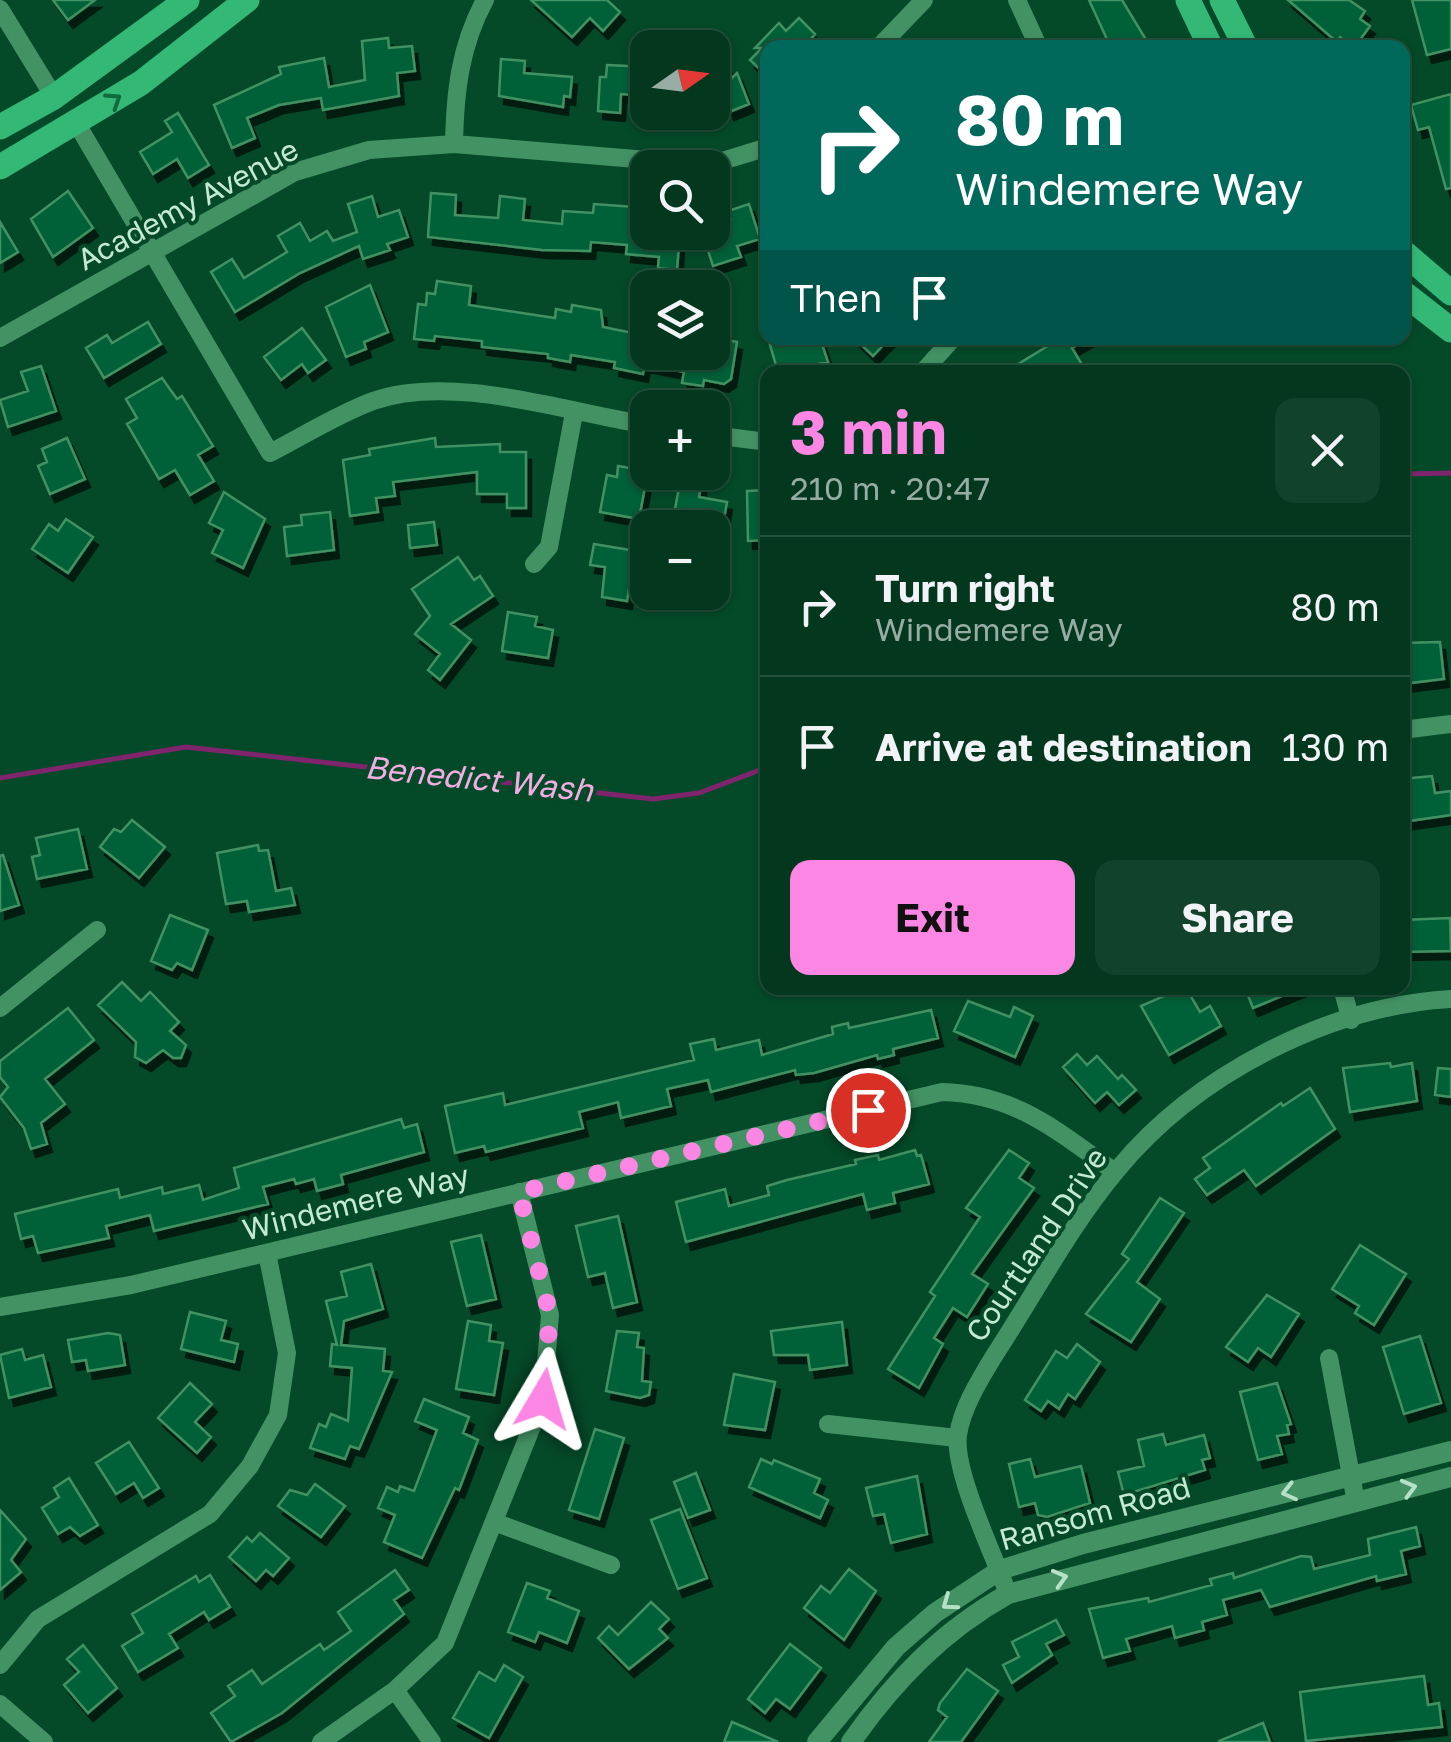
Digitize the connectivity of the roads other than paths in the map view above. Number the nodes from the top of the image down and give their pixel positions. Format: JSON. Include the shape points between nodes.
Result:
{"nodes":[{"id":1,"x":188,"y":0,"type":"edge"},
{"id":2,"x":247,"y":0,"type":"edge"},
{"id":3,"x":485,"y":0,"type":"edge"},
{"id":4,"x":924,"y":0,"type":"edge"},
{"id":5,"x":1017,"y":0,"type":"edge"},
{"id":6,"x":1188,"y":0,"type":"edge"},
{"id":7,"x":1222,"y":0,"type":"edge"},
{"id":8,"x":0,"y":9,"type":"edge"},
{"id":9,"x":886,"y":40,"type":"edge"},
{"id":10,"x":1036,"y":40,"type":"edge"},
{"id":11,"x":1207,"y":40,"type":"edge"},
{"id":12,"x":1242,"y":40,"type":"edge"},
{"id":13,"x":54,"y":97,"type":"junction"},
{"id":14,"x":77,"y":124,"type":"junction"},
{"id":15,"x":0,"y":127,"type":"edge"},
{"id":16,"x":454,"y":144,"type":"junction"},
{"id":17,"x":760,"y":149,"type":"edge"},
{"id":18,"x":0,"y":167,"type":"edge"},
{"id":19,"x":151,"y":255,"type":"junction"},
{"id":20,"x":1410,"y":259,"type":"edge"},
{"id":21,"x":1451,"y":293,"type":"edge"},
{"id":22,"x":1410,"y":298,"type":"edge"},
{"id":23,"x":1451,"y":330,"type":"edge"},
{"id":24,"x":0,"y":338,"type":"edge"},
{"id":25,"x":947,"y":345,"type":"edge"},
{"id":26,"x":928,"y":365,"type":"edge"},
{"id":27,"x":574,"y":413,"type":"junction"},
{"id":28,"x":630,"y":422,"type":"edge"},
{"id":29,"x":730,"y":437,"type":"edge"},
{"id":30,"x":760,"y":441,"type":"edge"},
{"id":31,"x":534,"y":564,"type":"dead end"},
{"id":32,"x":1451,"y":724,"type":"edge"},
{"id":33,"x":1410,"y":729,"type":"edge"},
{"id":34,"x":97,"y":930,"type":"dead end"},
{"id":35,"x":1344,"y":995,"type":"edge"},
{"id":36,"x":1451,"y":999,"type":"edge"},
{"id":37,"x":0,"y":1008,"type":"edge"},
{"id":38,"x":1351,"y":1020,"type":"junction"},
{"id":39,"x":1115,"y":1172,"type":"junction"},
{"id":40,"x":519,"y":1192,"type":"junction"},
{"id":41,"x":267,"y":1253,"type":"junction"},
{"id":42,"x":0,"y":1307,"type":"edge"},
{"id":43,"x":1329,"y":1358,"type":"dead end"},
{"id":44,"x":828,"y":1424,"type":"dead end"},
{"id":45,"x":957,"y":1438,"type":"junction"},
{"id":46,"x":1451,"y":1452,"type":"edge"},
{"id":47,"x":1451,"y":1477,"type":"edge"},
{"id":48,"x":1352,"y":1478,"type":"junction"},
{"id":49,"x":1356,"y":1502,"type":"junction"},
{"id":50,"x":494,"y":1522,"type":"junction"},
{"id":51,"x":611,"y":1566,"type":"dead end"},
{"id":52,"x":1000,"y":1570,"type":"junction"},
{"id":53,"x":1008,"y":1594,"type":"junction"},
{"id":54,"x":0,"y":1665,"type":"edge"},
{"id":55,"x":395,"y":1690,"type":"junction"},
{"id":56,"x":0,"y":1704,"type":"edge"},
{"id":57,"x":44,"y":1742,"type":"edge"},
{"id":58,"x":322,"y":1742,"type":"edge"},
{"id":59,"x":432,"y":1742,"type":"edge"},
{"id":60,"x":818,"y":1742,"type":"edge"},
{"id":61,"x":852,"y":1742,"type":"edge"}],
"edges":[{"from":1,"to":13,"type":"main road"},
{"from":14,"to":2,"type":"main road","one_way":true},
{"from":3,"to":16,"type":"street","via":[[468,32]]},
{"from":4,"to":9,"type":"street"},
{"from":5,"to":10,"type":"street"},
{"from":6,"to":11,"type":"main road"},
{"from":7,"to":12,"type":"main road"},
{"from":8,"to":13,"type":"street"},
{"from":13,"to":15,"type":"main road"},
{"from":14,"to":18,"type":"main road"},
{"from":14,"to":19,"type":"street"},
{"from":16,"to":17,"type":"street","name":"Academy Avenue","via":[[709,164]]},
{"from":16,"to":19,"type":"street","name":"Academy Avenue","via":[[369,150],[294,172]]},
{"from":19,"to":24,"type":"street","name":"Academy Avenue"},
{"from":19,"to":27,"type":"street","via":[[270,453],[374,401],[414,392],[458,389]]},
{"from":20,"to":21,"type":"main road"},
{"from":22,"to":23,"type":"main road"},
{"from":25,"to":26,"type":"street"},
{"from":27,"to":28,"type":"street"},
{"from":27,"to":31,"type":"street","via":[[549,547]]},
{"from":29,"to":30,"type":"street"},
{"from":32,"to":33,"type":"street"},
{"from":34,"to":37,"type":"street"},
{"from":35,"to":38,"type":"street"},
{"from":36,"to":38,"type":"street","name":"Courtland Drive"},
{"from":38,"to":39,"type":"street","name":"Courtland Drive","via":[[1278,1046],[1222,1077],[1150,1134]]},
{"from":39,"to":40,"type":"street","name":"Windemere Way","via":[[1008,1102],[942,1092]]},
{"from":39,"to":45,"type":"street","name":"Courtland Drive","via":[[976,1386]]},
{"from":40,"to":41,"type":"street","name":"Windemere Way"},
{"from":40,"to":50,"type":"street","via":[[550,1315],[550,1353],[543,1399]]},
{"from":41,"to":42,"type":"street","name":"Windemere Way"},
{"from":41,"to":54,"type":"street","via":[[287,1354],[278,1415],[250,1466],[210,1514],[38,1618]]},
{"from":43,"to":48,"type":"street"},
{"from":44,"to":45,"type":"street"},
{"from":45,"to":52,"type":"street","via":[[973,1509]]},
{"from":46,"to":48,"type":"street","name":"Ransom Road"},
{"from":49,"to":47,"type":"street","name":"Ransom Road","one_way":true},
{"from":48,"to":49,"type":"street"},
{"from":48,"to":52,"type":"street","name":"Ransom Road","one_way":true},
{"from":53,"to":49,"type":"street","name":"Ransom Road","one_way":true},
{"from":50,"to":51,"type":"street"},
{"from":50,"to":55,"type":"street","via":[[445,1644]]},
{"from":52,"to":53,"type":"street"},
{"from":52,"to":60,"type":"street","name":"Ransom Road","one_way":true,"via":[[896,1647]]},
{"from":53,"to":61,"type":"street","name":"Ransom Road","via":[[912,1666]]},
{"from":55,"to":58,"type":"street"},
{"from":55,"to":59,"type":"street"},
{"from":56,"to":57,"type":"street"}]}
